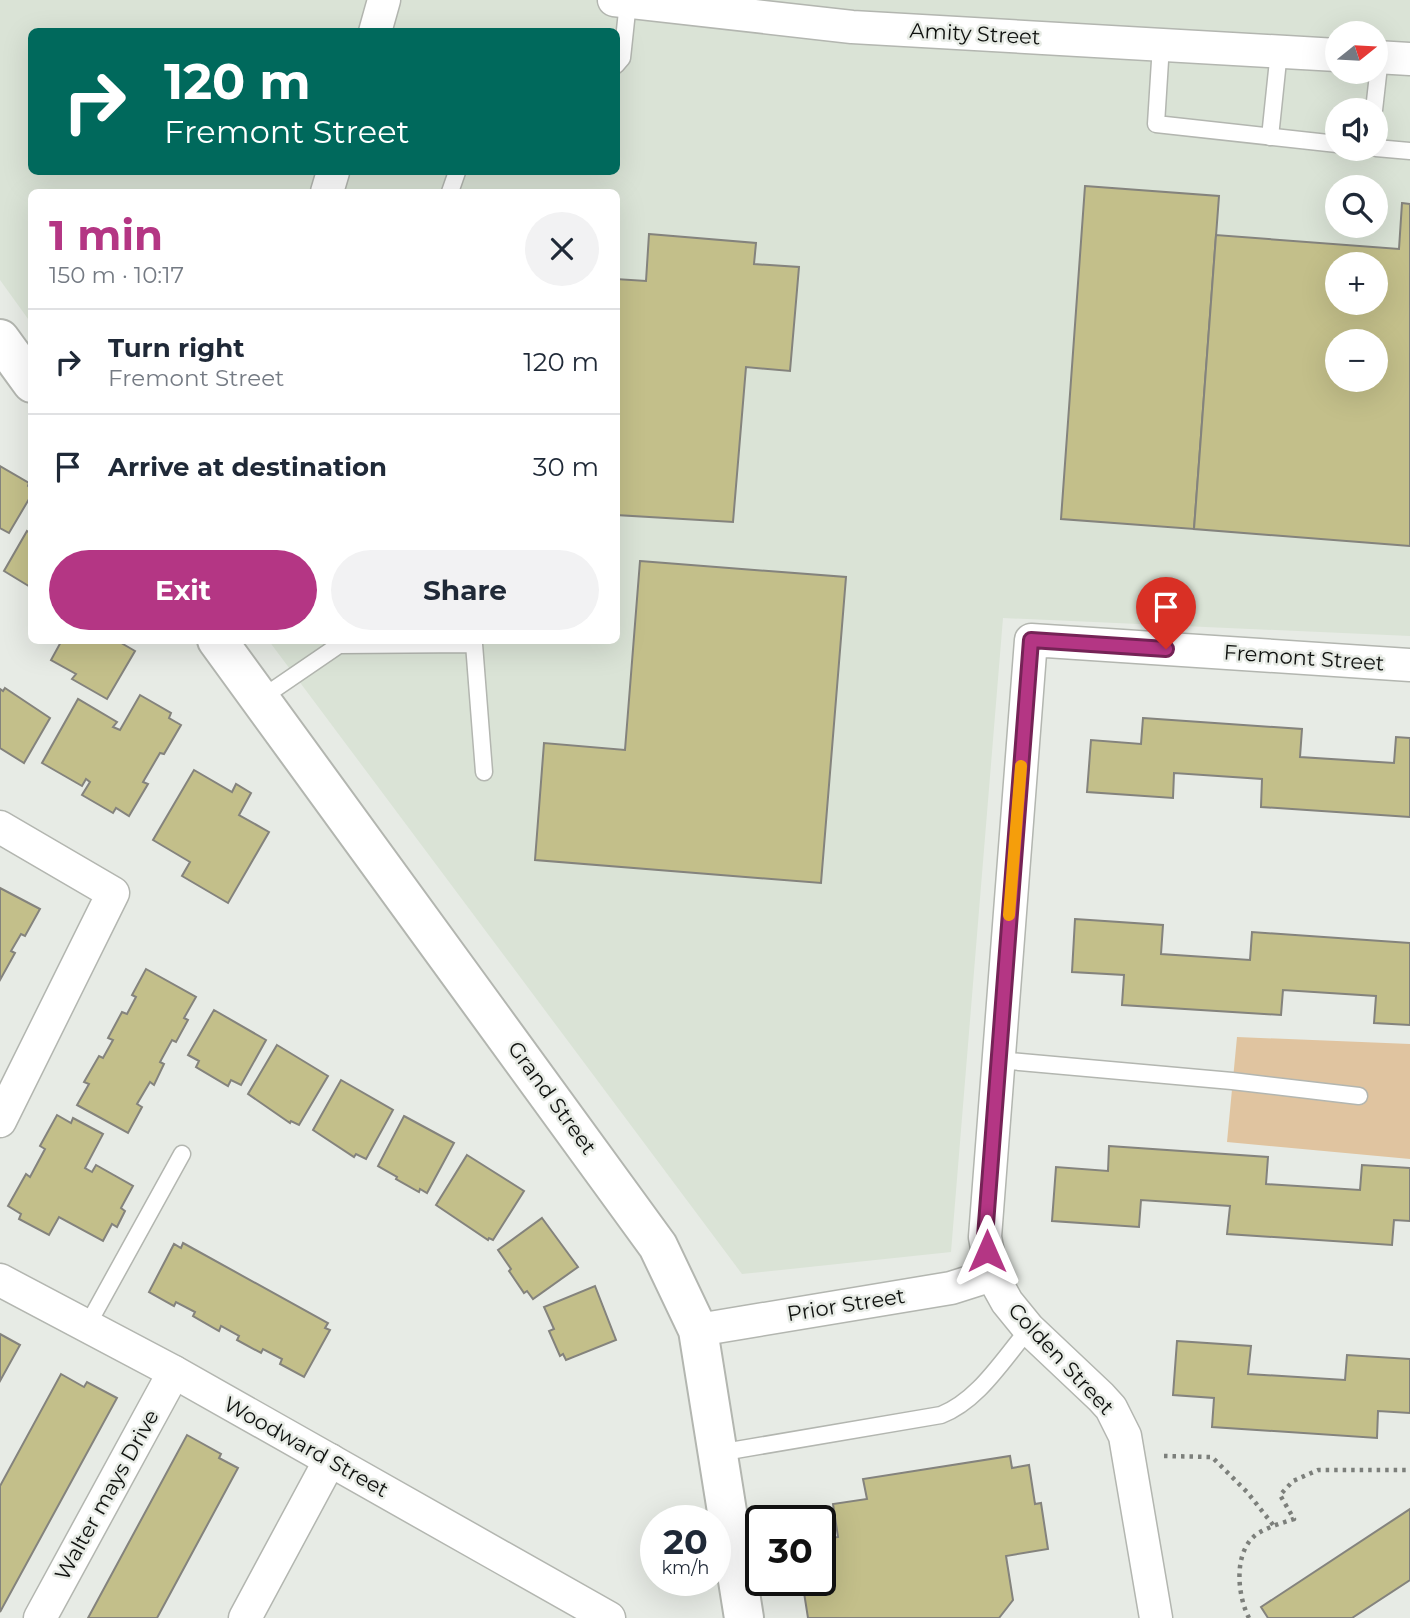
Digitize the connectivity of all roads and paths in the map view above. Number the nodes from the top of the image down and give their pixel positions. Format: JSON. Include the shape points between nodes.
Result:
{"nodes":[{"id":1,"x":384,"y":0,"type":"edge"},
{"id":2,"x":621,"y":1,"type":"edge"},
{"id":3,"x":376,"y":28,"type":"edge"},
{"id":4,"x":1161,"y":45,"type":"junction"},
{"id":5,"x":1279,"y":51,"type":"junction"},
{"id":6,"x":1325,"y":54,"type":"edge"},
{"id":7,"x":1389,"y":58,"type":"edge"},
{"id":8,"x":620,"y":60,"type":"edge"},
{"id":9,"x":1377,"y":98,"type":"edge"},
{"id":10,"x":1270,"y":136,"type":"junction"},
{"id":11,"x":1325,"y":143,"type":"edge"},
{"id":12,"x":1388,"y":149,"type":"edge"},
{"id":13,"x":1410,"y":151,"type":"edge"},
{"id":14,"x":0,"y":339,"type":"edge"},
{"id":15,"x":28,"y":378,"type":"edge"},
{"id":16,"x":1031,"y":640,"type":"joint"},
{"id":17,"x":220,"y":644,"type":"edge"},
{"id":18,"x":1410,"y":665,"type":"edge"},
{"id":19,"x":260,"y":699,"type":"junction"},
{"id":20,"x":484,"y":772,"type":"dead end"},
{"id":21,"x":0,"y":827,"type":"edge"},
{"id":22,"x":998,"y":1060,"type":"junction"},
{"id":23,"x":1359,"y":1096,"type":"dead end"},
{"id":24,"x":0,"y":1121,"type":"edge"},
{"id":25,"x":182,"y":1154,"type":"dead end"},
{"id":26,"x":992,"y":1275,"type":"junction"},
{"id":27,"x":0,"y":1280,"type":"edge"},
{"id":28,"x":87,"y":1326,"type":"junction"},
{"id":29,"x":1029,"y":1329,"type":"junction"},
{"id":30,"x":698,"y":1330,"type":"junction"},
{"id":31,"x":174,"y":1372,"type":"junction"},
{"id":32,"x":718,"y":1453,"type":"junction"},
{"id":33,"x":1164,"y":1456,"type":"dead end"},
{"id":34,"x":331,"y":1460,"type":"junction"},
{"id":35,"x":1410,"y":1470,"type":"edge"},
{"id":36,"x":1274,"y":1526,"type":"junction"},
{"id":37,"x":40,"y":1618,"type":"edge"},
{"id":38,"x":245,"y":1618,"type":"edge"},
{"id":39,"x":609,"y":1618,"type":"edge"},
{"id":40,"x":744,"y":1618,"type":"edge"},
{"id":41,"x":1156,"y":1618,"type":"edge"},
{"id":42,"x":1249,"y":1618,"type":"edge"}],
"edges":[{"from":1,"to":3,"type":"street"},
{"from":2,"to":4,"type":"street","name":"Amity Street","via":[[852,27]]},
{"from":2,"to":8,"type":"lane"},
{"from":4,"to":5,"type":"street","name":"Amity Street"},
{"from":4,"to":10,"type":"lane","via":[[1156,124]]},
{"from":5,"to":6,"type":"street","name":"Amity Street"},
{"from":5,"to":10,"type":"lane"},
{"from":7,"to":9,"type":"lane"},
{"from":10,"to":11,"type":"lane"},
{"from":12,"to":13,"type":"lane"},
{"from":14,"to":15,"type":"main road"},
{"from":16,"to":18,"type":"street","name":"Fremont Street"},
{"from":16,"to":22,"type":"street","name":"Colden Street"},
{"from":17,"to":19,"type":"main road","name":"Grand Street"},
{"from":19,"to":20,"type":"lane","via":[[339,645],[474,644]]},
{"from":19,"to":30,"type":"main road","name":"Grand Street","via":[[639,1218],[658,1246]]},
{"from":21,"to":24,"type":"street","via":[[113,893]]},
{"from":22,"to":23,"type":"lane"},
{"from":22,"to":26,"type":"street","name":"Colden Street","via":[[985,1237]]},
{"from":25,"to":28,"type":"lane"},
{"from":26,"to":29,"type":"street","name":"Colden Street"},
{"from":26,"to":30,"type":"street","name":"Prior Street","via":[[951,1288]]},
{"from":27,"to":28,"type":"street","name":"Woodward Street"},
{"from":28,"to":31,"type":"street","name":"Woodward Street"},
{"from":29,"to":32,"type":"lane","via":[[957,1409],[925,1419]]},
{"from":29,"to":41,"type":"street","name":"Colden Street","via":[[1111,1408],[1125,1436]]},
{"from":30,"to":32,"type":"main road","name":"Grand Street"},
{"from":31,"to":34,"type":"street","name":"Woodward Street"},
{"from":31,"to":37,"type":"street","name":"Walter mays Drive"},
{"from":32,"to":40,"type":"main road","name":"Grand Street"},
{"from":33,"to":36,"type":"path","via":[[1212,1457]]},
{"from":34,"to":38,"type":"street"},
{"from":34,"to":39,"type":"street","name":"Woodward Street"},
{"from":35,"to":36,"type":"path","via":[[1318,1471],[1293,1481],[1280,1495],[1294,1519]]},
{"from":36,"to":42,"type":"path","via":[[1255,1536],[1243,1554],[1239,1573]]}]}
